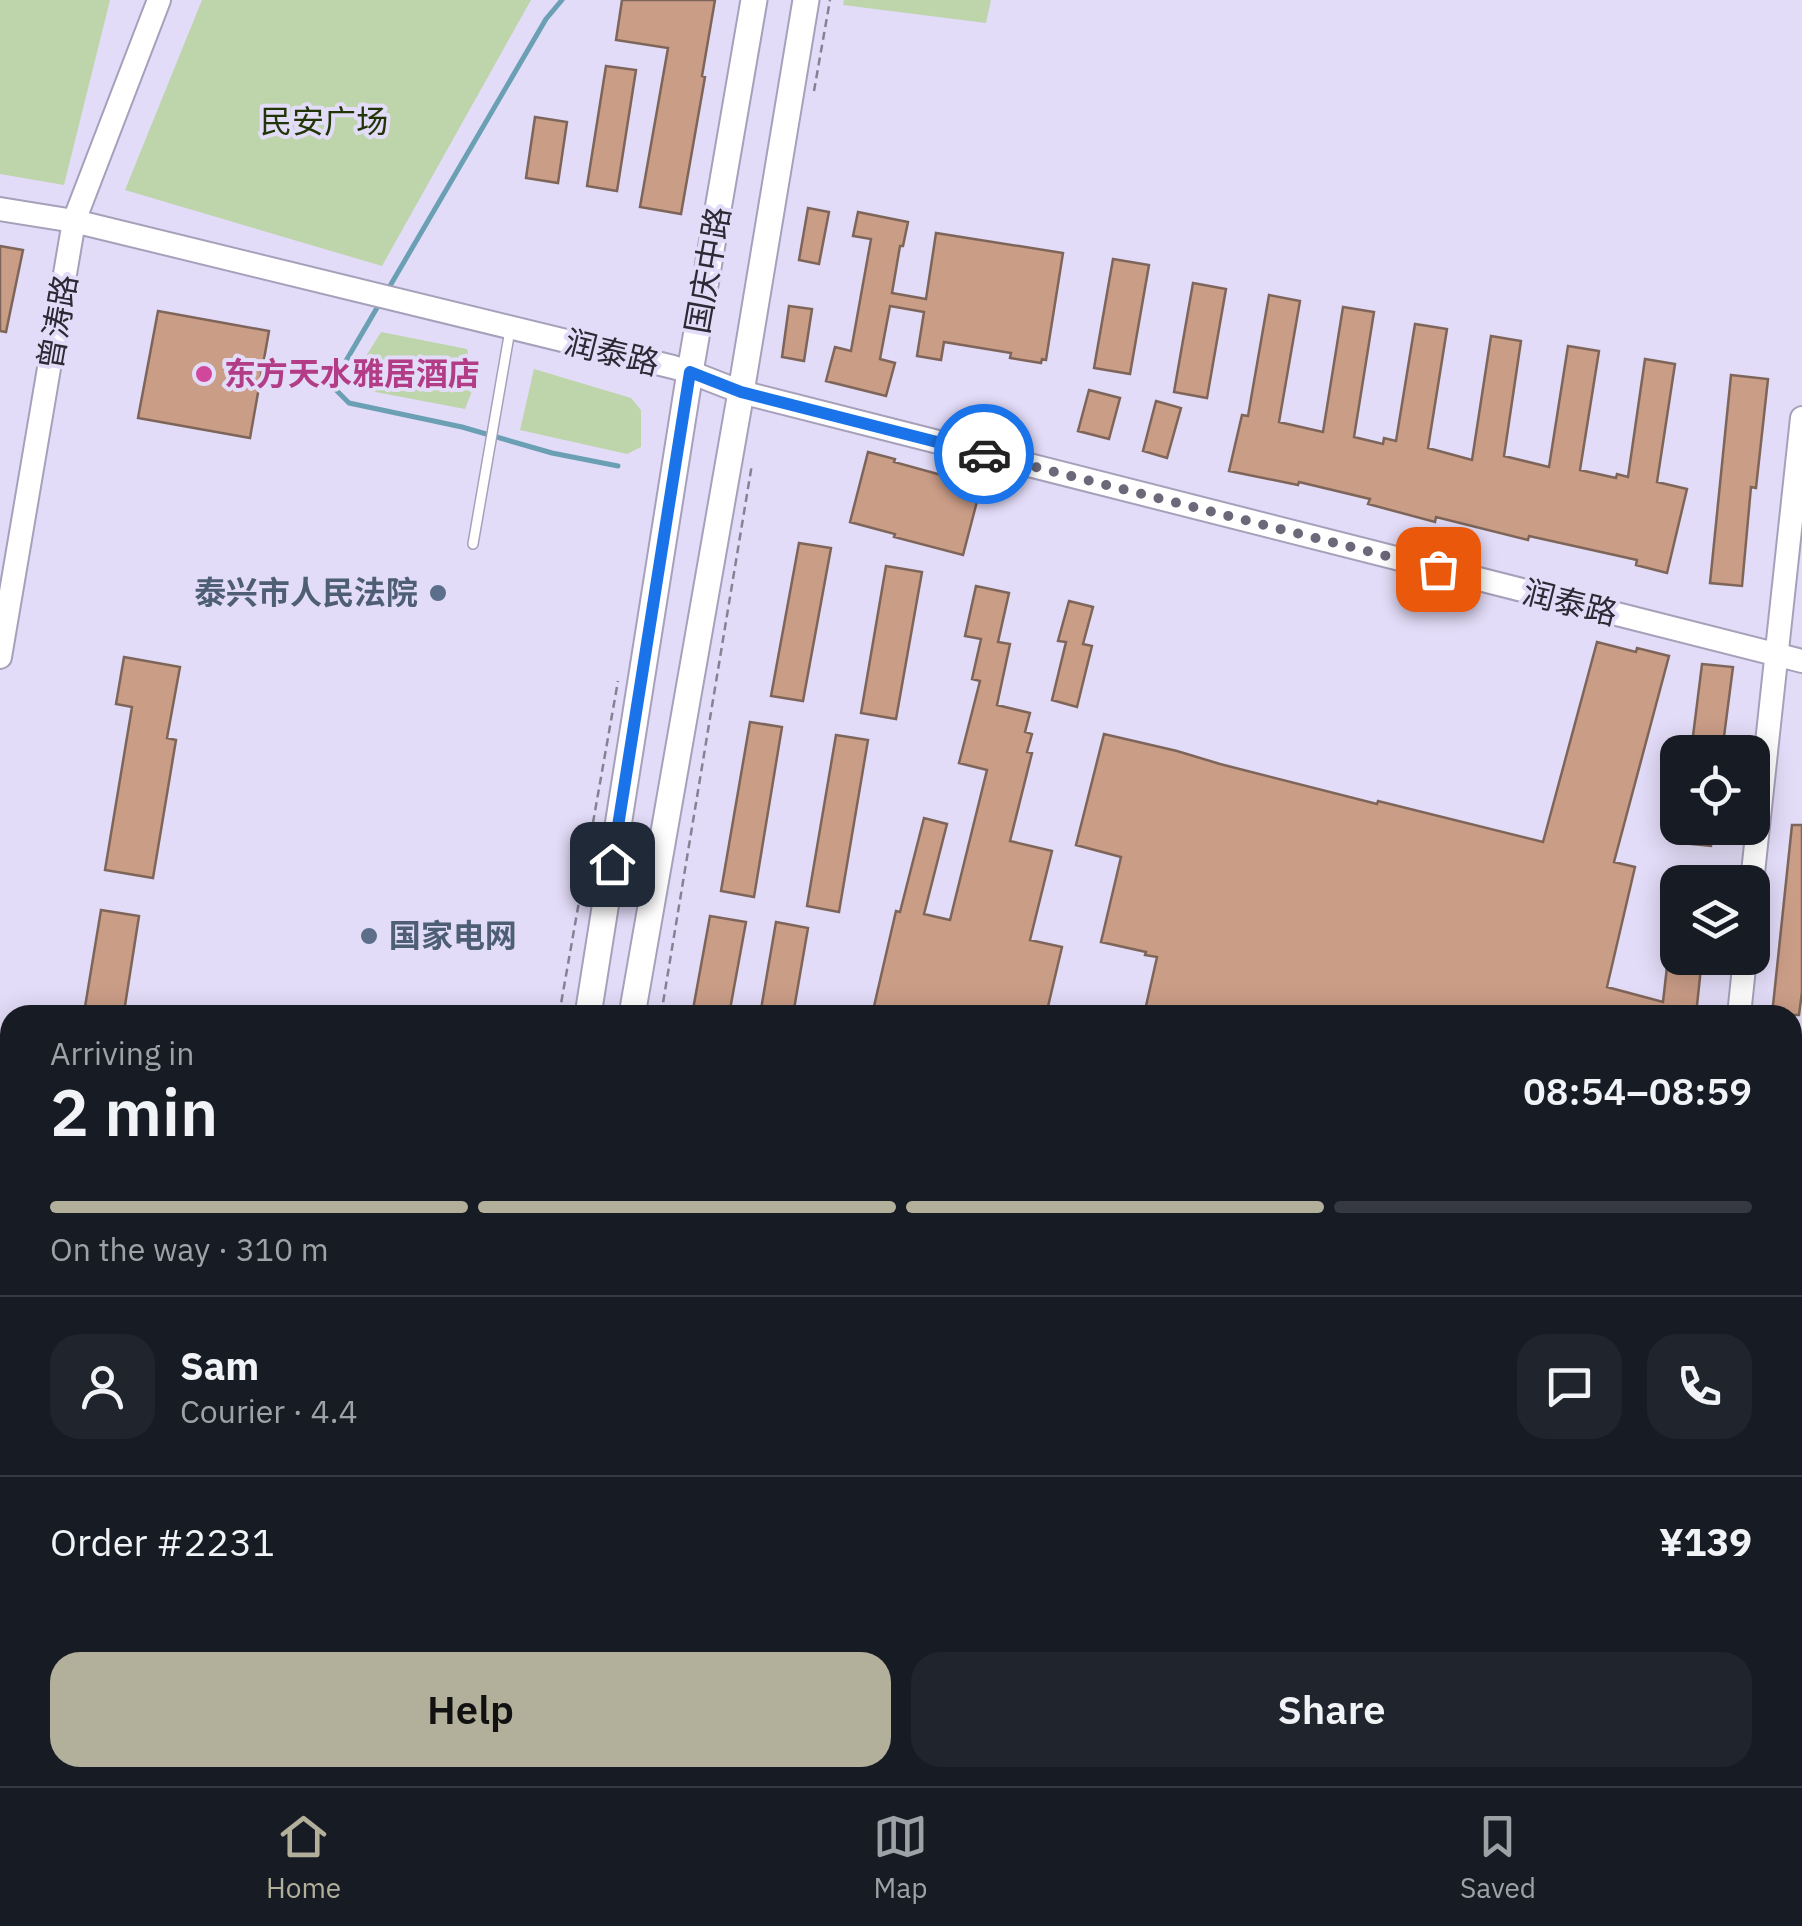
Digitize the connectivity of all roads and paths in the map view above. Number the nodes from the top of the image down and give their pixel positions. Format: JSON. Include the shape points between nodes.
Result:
{"nodes":[{"id":1,"x":159,"y":0,"type":"edge"},
{"id":2,"x":754,"y":0,"type":"edge"},
{"id":3,"x":806,"y":0,"type":"edge"},
{"id":4,"x":830,"y":0,"type":"edge"},
{"id":5,"x":813,"y":97,"type":"dead end"},
{"id":6,"x":0,"y":210,"type":"edge"},
{"id":7,"x":74,"y":221,"type":"junction"},
{"id":8,"x":510,"y":328,"type":"junction"},
{"id":9,"x":690,"y":372,"type":"junction"},
{"id":10,"x":741,"y":392,"type":"junction"},
{"id":11,"x":1802,"y":418,"type":"edge"},
{"id":12,"x":753,"y":455,"type":"dead end"},
{"id":13,"x":473,"y":544,"type":"dead end"},
{"id":14,"x":1776,"y":655,"type":"junction"},
{"id":15,"x":0,"y":657,"type":"edge"},
{"id":16,"x":1802,"y":661,"type":"edge"},
{"id":17,"x":1754,"y":865,"type":"edge"},
{"id":18,"x":1743,"y":975,"type":"edge"},
{"id":19,"x":590,"y":1005,"type":"edge"},
{"id":20,"x":634,"y":1005,"type":"edge"},
{"id":21,"x":663,"y":1005,"type":"edge"},
{"id":22,"x":1740,"y":1005,"type":"edge"}],
"edges":[{"from":1,"to":7,"type":"street","name":"曾涛路"},
{"from":2,"to":9,"type":"main road","name":"国庆中路"},
{"from":3,"to":10,"type":"main road"},
{"from":4,"to":5,"type":"path"},
{"from":6,"to":7,"type":"street","name":"润泰路"},
{"from":7,"to":8,"type":"street","name":"润泰路"},
{"from":7,"to":15,"type":"street","name":"曾涛路"},
{"from":8,"to":9,"type":"street","name":"润泰路"},
{"from":8,"to":13,"type":"lane"},
{"from":9,"to":10,"type":"street","name":"润泰路"},
{"from":9,"to":19,"type":"main road","name":"国庆中路"},
{"from":10,"to":14,"type":"street","name":"润泰路"},
{"from":10,"to":20,"type":"main road"},
{"from":11,"to":14,"type":"street"},
{"from":12,"to":21,"type":"path"},
{"from":14,"to":16,"type":"street","name":"润泰路"},
{"from":14,"to":17,"type":"street"},
{"from":18,"to":22,"type":"street"}]}
